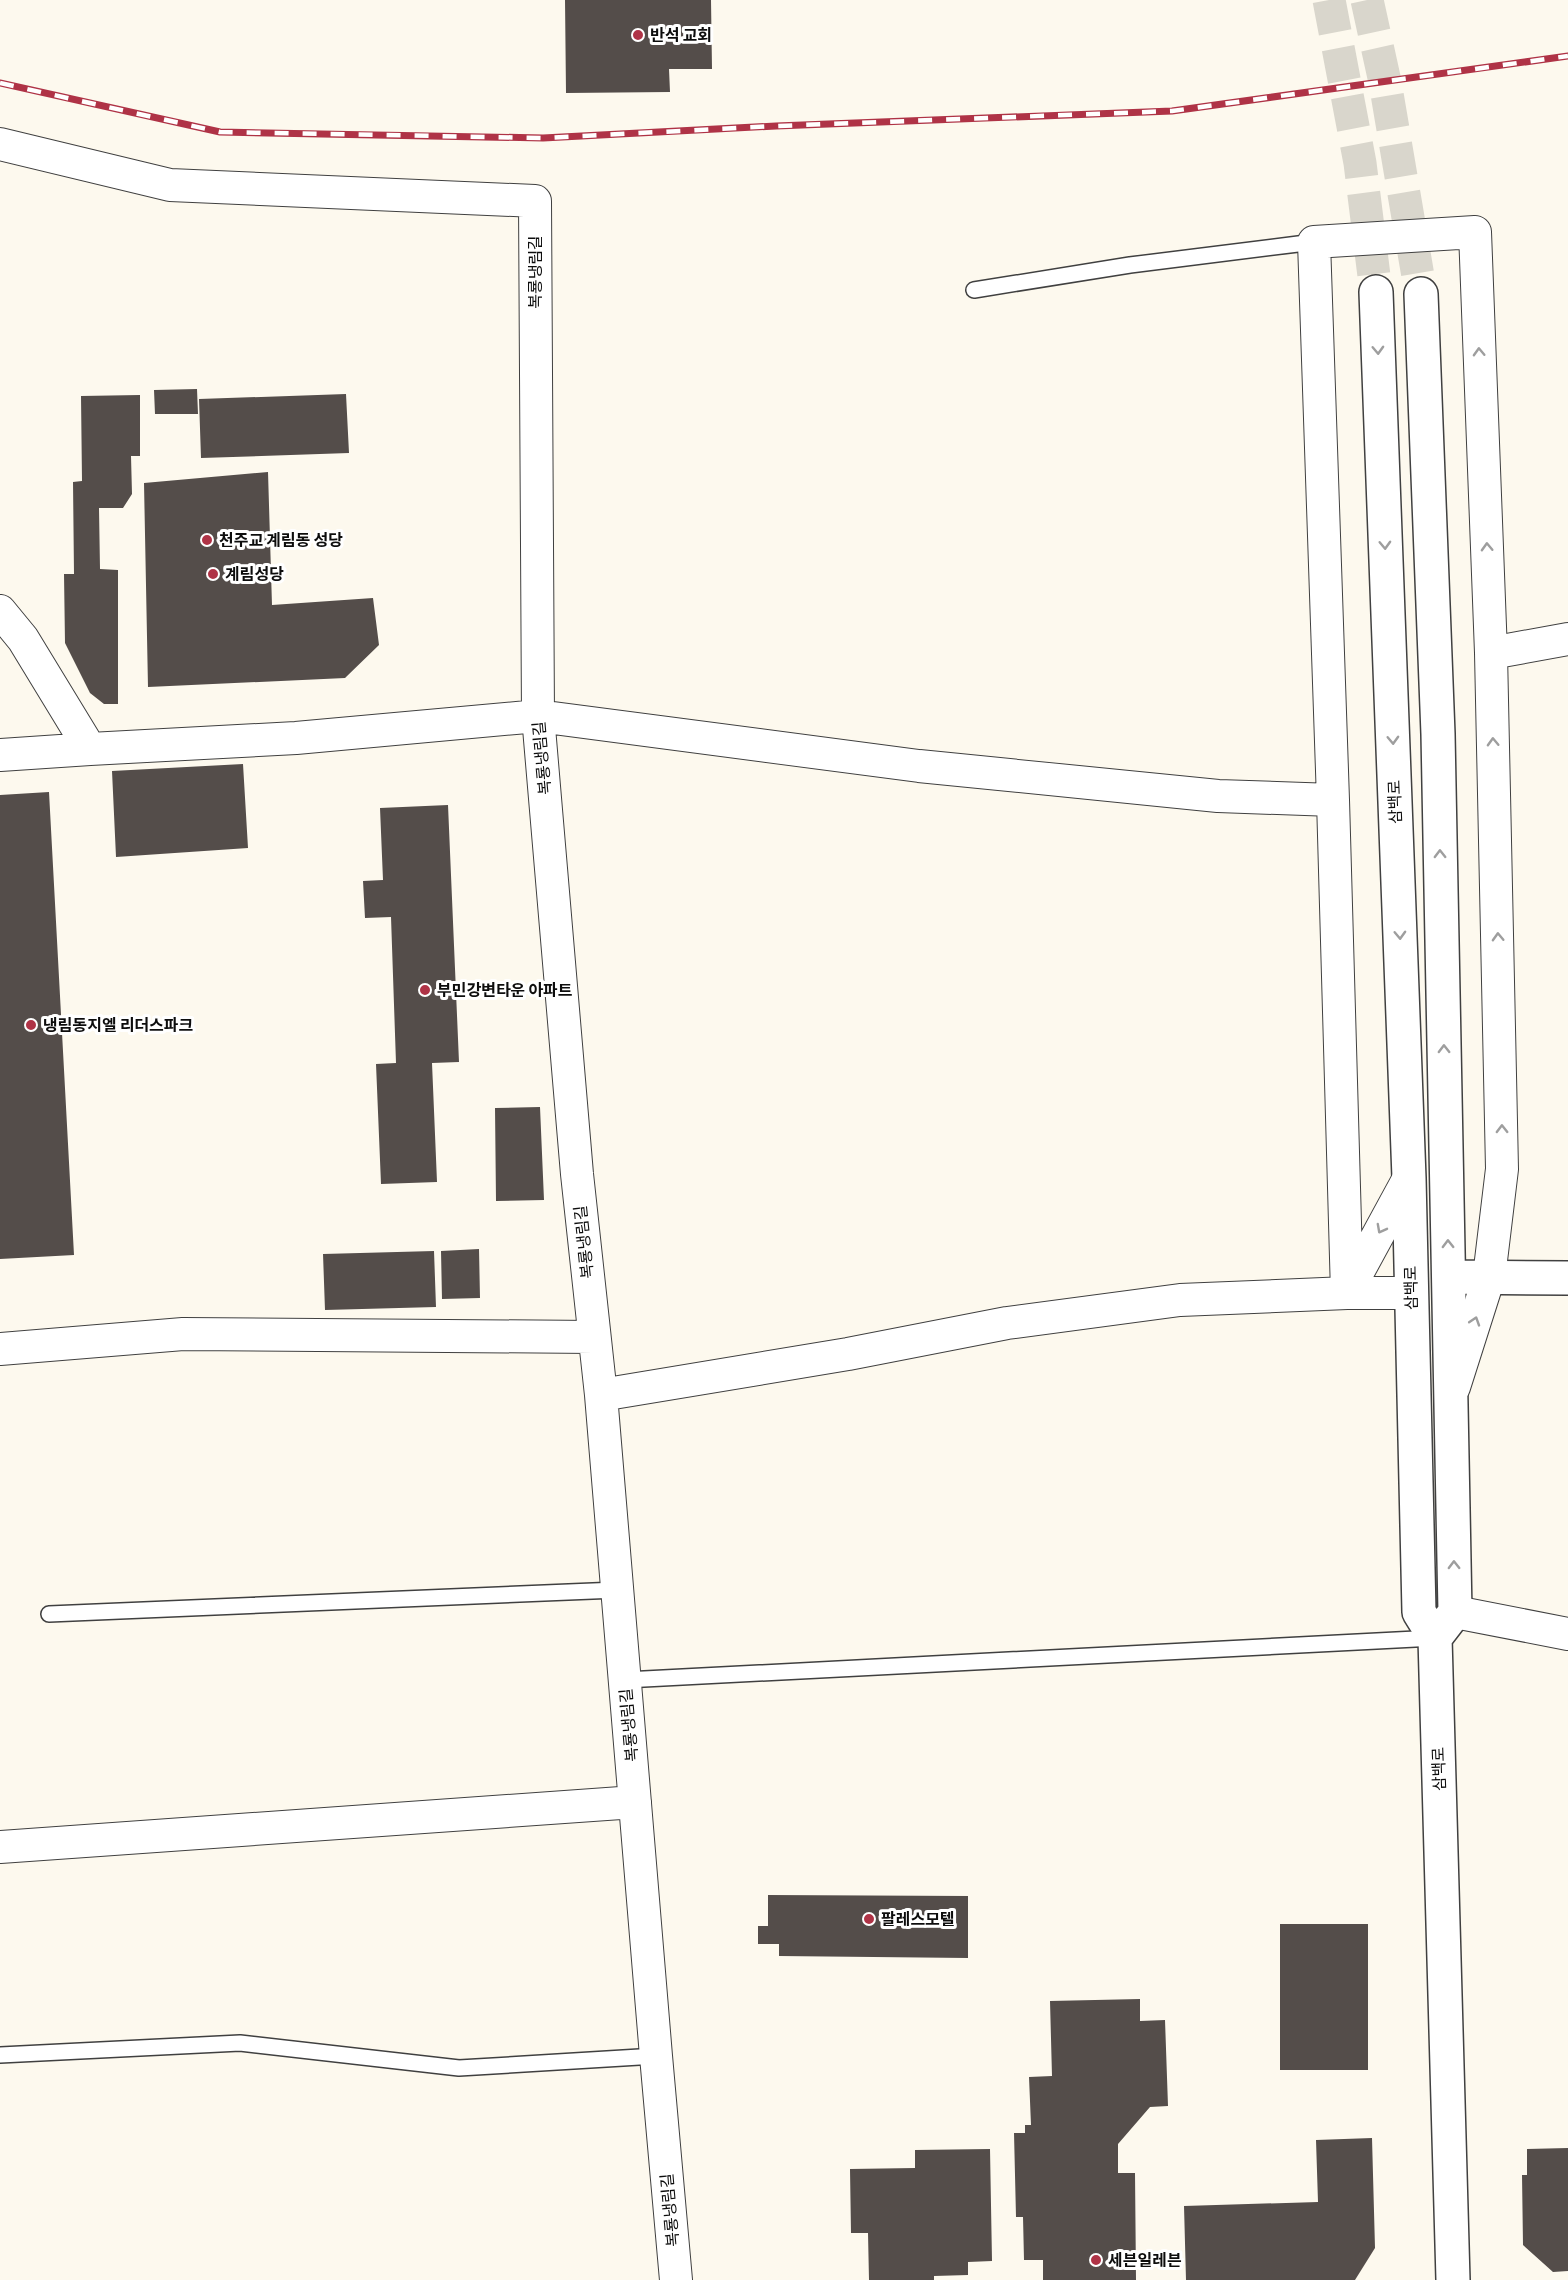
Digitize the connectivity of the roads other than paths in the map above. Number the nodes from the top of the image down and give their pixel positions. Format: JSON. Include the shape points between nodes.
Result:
{"nodes":[{"id":1,"x":0,"y":144,"type":"edge"},
{"id":2,"x":1314,"y":242,"type":"junction"},
{"id":3,"x":974,"y":290,"type":"dead end"},
{"id":4,"x":1376,"y":292,"type":"tunnel mouth"},
{"id":5,"x":1421,"y":294,"type":"tunnel mouth"},
{"id":6,"x":0,"y":611,"type":"edge"},
{"id":7,"x":1568,"y":639,"type":"edge"},
{"id":8,"x":1491,"y":653,"type":"junction"},
{"id":9,"x":538,"y":716,"type":"junction"},
{"id":10,"x":90,"y":749,"type":"junction"},
{"id":11,"x":0,"y":755,"type":"edge"},
{"id":12,"x":1333,"y":800,"type":"junction"},
{"id":13,"x":1409,"y":1178,"type":"junction"},
{"id":14,"x":1449,"y":1277,"type":"junction"},
{"id":15,"x":1489,"y":1277,"type":"junction"},
{"id":16,"x":1568,"y":1278,"type":"edge"},
{"id":17,"x":1347,"y":1293,"type":"junction"},
{"id":18,"x":1411,"y":1293,"type":"junction"},
{"id":19,"x":594,"y":1337,"type":"junction"},
{"id":20,"x":0,"y":1349,"type":"edge"},
{"id":21,"x":601,"y":1395,"type":"junction"},
{"id":22,"x":1451,"y":1396,"type":"junction"},
{"id":23,"x":617,"y":1590,"type":"junction"},
{"id":24,"x":1455,"y":1612,"type":"junction"},
{"id":25,"x":49,"y":1614,"type":"dead end"},
{"id":26,"x":1568,"y":1634,"type":"edge"},
{"id":27,"x":1435,"y":1638,"type":"junction"},
{"id":28,"x":625,"y":1680,"type":"junction"},
{"id":29,"x":635,"y":1802,"type":"junction"},
{"id":30,"x":0,"y":1847,"type":"edge"},
{"id":31,"x":0,"y":2055,"type":"edge"},
{"id":32,"x":656,"y":2056,"type":"junction"},
{"id":33,"x":676,"y":2280,"type":"edge"},
{"id":34,"x":1453,"y":2280,"type":"edge"}],
"edges":[{"from":1,"to":9,"type":"street","name":"복룡냉림길","via":[[170,185],[535,201]]},
{"from":2,"to":3,"type":"lane"},
{"from":8,"to":2,"type":"street","one_way":true,"via":[[1475,232]]},
{"from":2,"to":12,"type":"street"},
{"from":4,"to":13,"type":"street","name":"삼백로","one_way":true},
{"from":14,"to":5,"type":"street","one_way":true,"via":[[1438,734]]},
{"from":6,"to":10,"type":"street","via":[[23,639]]},
{"from":7,"to":8,"type":"street"},
{"from":15,"to":8,"type":"street","one_way":true,"via":[[1502,1169]]},
{"from":9,"to":10,"type":"street","via":[[296,738]]},
{"from":9,"to":12,"type":"street","via":[[919,766],[1218,796]]},
{"from":9,"to":19,"type":"street","name":"복룡냉림길","via":[[576,1174]]},
{"from":10,"to":11,"type":"street"},
{"from":12,"to":17,"type":"street"},
{"from":13,"to":17,"type":"street","one_way":true},
{"from":13,"to":18,"type":"street","name":"삼백로"},
{"from":14,"to":15,"type":"street"},
{"from":14,"to":22,"type":"street"},
{"from":15,"to":16,"type":"street"},
{"from":22,"to":15,"type":"street","one_way":true},
{"from":17,"to":18,"type":"street"},
{"from":17,"to":21,"type":"street","via":[[1180,1300],[1019,1322]]},
{"from":18,"to":27,"type":"street","name":"삼백로","via":[[1419,1612]]},
{"from":19,"to":20,"type":"street","via":[[183,1334]]},
{"from":19,"to":21,"type":"street","name":"복룡냉림길"},
{"from":21,"to":23,"type":"street","name":"복룡냉림길"},
{"from":24,"to":22,"type":"street","one_way":true},
{"from":23,"to":25,"type":"lane"},
{"from":23,"to":28,"type":"street","name":"복룡냉림길"},
{"from":24,"to":26,"type":"street"},
{"from":24,"to":27,"type":"street"},
{"from":27,"to":28,"type":"lane"},
{"from":27,"to":34,"type":"street","name":"삼백로"},
{"from":28,"to":29,"type":"street","name":"복룡냉림길"},
{"from":29,"to":30,"type":"street"},
{"from":29,"to":32,"type":"street","name":"복룡냉림길"},
{"from":31,"to":32,"type":"lane","via":[[240,2043],[459,2068]]},
{"from":32,"to":33,"type":"street","name":"복룡냉림길"}]}
